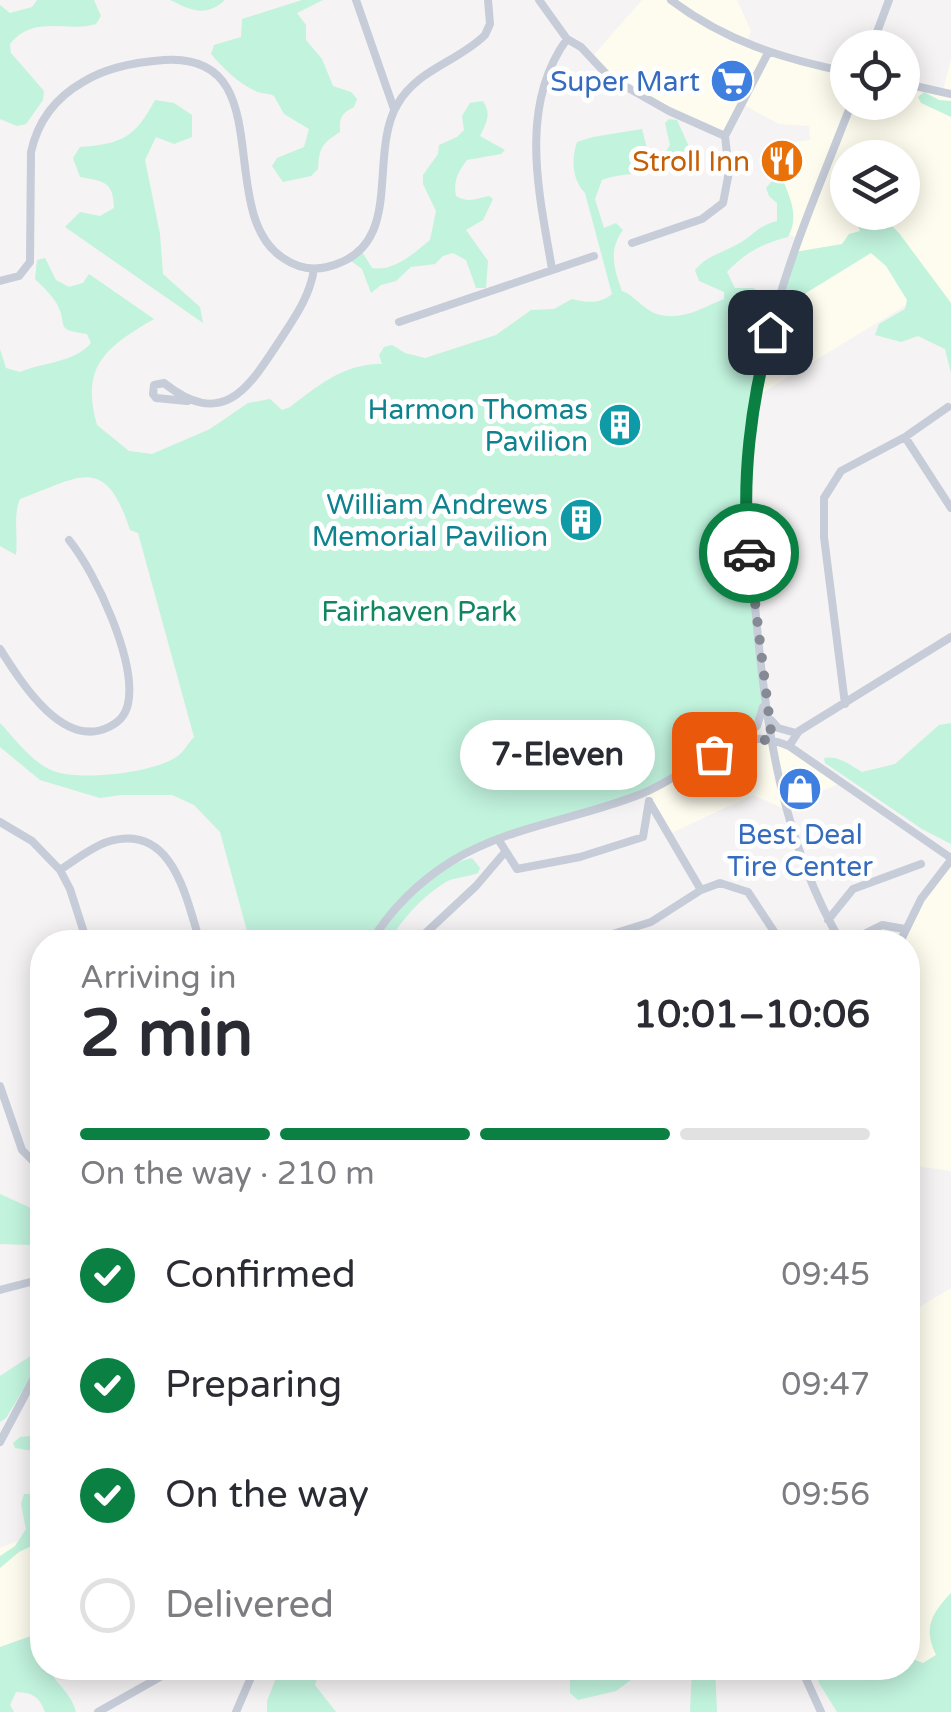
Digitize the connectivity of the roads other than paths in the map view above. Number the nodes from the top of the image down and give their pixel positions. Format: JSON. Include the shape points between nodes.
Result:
{"nodes":[{"id":1,"x":356,"y":0,"type":"edge"},
{"id":2,"x":488,"y":0,"type":"edge"},
{"id":3,"x":539,"y":0,"type":"edge"},
{"id":4,"x":671,"y":0,"type":"edge"},
{"id":5,"x":890,"y":0,"type":"edge"},
{"id":6,"x":879,"y":30,"type":"edge"},
{"id":7,"x":567,"y":39,"type":"junction"},
{"id":8,"x":768,"y":54,"type":"junction"},
{"id":9,"x":830,"y":68,"type":"edge"},
{"id":10,"x":920,"y":86,"type":"edge"},
{"id":11,"x":951,"y":94,"type":"edge"},
{"id":12,"x":394,"y":110,"type":"junction"},
{"id":13,"x":845,"y":120,"type":"edge"},
{"id":14,"x":725,"y":136,"type":"junction"},
{"id":15,"x":632,"y":242,"type":"dead end"},
{"id":16,"x":594,"y":256,"type":"dead end"},
{"id":17,"x":314,"y":269,"type":"junction"},
{"id":18,"x":552,"y":269,"type":"junction"},
{"id":19,"x":0,"y":281,"type":"edge"},
{"id":20,"x":399,"y":322,"type":"dead end"},
{"id":21,"x":186,"y":401,"type":"dead end"},
{"id":22,"x":948,"y":407,"type":"dead end"},
{"id":23,"x":905,"y":437,"type":"junction"},
{"id":24,"x":951,"y":508,"type":"edge"},
{"id":25,"x":69,"y":540,"type":"dead end"},
{"id":26,"x":951,"y":637,"type":"edge"},
{"id":27,"x":0,"y":649,"type":"edge"},
{"id":28,"x":764,"y":697,"type":"junction"},
{"id":29,"x":845,"y":704,"type":"junction"},
{"id":30,"x":766,"y":709,"type":"junction"},
{"id":31,"x":796,"y":733,"type":"junction"},
{"id":32,"x":772,"y":740,"type":"junction"},
{"id":33,"x":732,"y":745,"type":"junction"},
{"id":34,"x":789,"y":746,"type":"junction"},
{"id":35,"x":647,"y":797,"type":"junction"},
{"id":36,"x":0,"y":822,"type":"edge"},
{"id":37,"x":498,"y":838,"type":"junction"},
{"id":38,"x":505,"y":852,"type":"junction"},
{"id":39,"x":951,"y":859,"type":"edge"},
{"id":40,"x":920,"y":864,"type":"dead end"},
{"id":41,"x":60,"y":870,"type":"junction"},
{"id":42,"x":701,"y":890,"type":"junction"},
{"id":43,"x":828,"y":920,"type":"junction"},
{"id":44,"x":905,"y":928,"type":"joint"},
{"id":45,"x":83,"y":930,"type":"edge"},
{"id":46,"x":196,"y":930,"type":"edge"},
{"id":47,"x":380,"y":930,"type":"edge"},
{"id":48,"x":429,"y":930,"type":"edge"},
{"id":49,"x":626,"y":930,"type":"edge"},
{"id":50,"x":773,"y":930,"type":"edge"},
{"id":51,"x":835,"y":930,"type":"edge"},
{"id":52,"x":871,"y":930,"type":"edge"},
{"id":53,"x":0,"y":1086,"type":"edge"},
{"id":54,"x":30,"y":1158,"type":"edge"},
{"id":55,"x":30,"y":1281,"type":"edge"},
{"id":56,"x":0,"y":1290,"type":"edge"},
{"id":57,"x":30,"y":1386,"type":"edge"},
{"id":58,"x":0,"y":1442,"type":"edge"},
{"id":59,"x":155,"y":1680,"type":"edge"},
{"id":60,"x":250,"y":1680,"type":"edge"},
{"id":61,"x":806,"y":1680,"type":"edge"},
{"id":62,"x":98,"y":1712,"type":"edge"},
{"id":63,"x":236,"y":1712,"type":"edge"},
{"id":64,"x":822,"y":1712,"type":"edge"}],
"edges":[{"from":1,"to":12,"type":"street"},
{"from":2,"to":12,"type":"street","via":[[485,34],[416,81]]},
{"from":3,"to":7,"type":"street"},
{"from":4,"to":8,"type":"street"},
{"from":5,"to":6,"type":"street"},
{"from":7,"to":14,"type":"street","via":[[609,76]]},
{"from":7,"to":18,"type":"street","via":[[544,81],[536,138]]},
{"from":8,"to":9,"type":"street"},
{"from":8,"to":14,"type":"street"},
{"from":10,"to":11,"type":"street"},
{"from":12,"to":17,"type":"street","via":[[369,240],[350,258]]},
{"from":13,"to":28,"type":"street","via":[[793,254],[757,396],[746,527]]},
{"from":14,"to":15,"type":"street","via":[[727,195],[718,210]]},
{"from":16,"to":18,"type":"street"},
{"from":17,"to":19,"type":"street","via":[[275,253],[258,229],[236,108],[224,81],[200,63],[173,60],[96,74],[51,107],[31,152],[30,262],[19,276]]},
{"from":17,"to":21,"type":"street","via":[[306,298],[248,388],[228,401]]},
{"from":18,"to":20,"type":"street"},
{"from":22,"to":23,"type":"street"},
{"from":23,"to":24,"type":"street"},
{"from":23,"to":29,"type":"street","via":[[841,471],[824,498]]},
{"from":25,"to":27,"type":"street","via":[[96,580],[114,626],[128,679],[123,717],[88,733],[64,725]]},
{"from":26,"to":29,"type":"street"},
{"from":28,"to":30,"type":"street"},
{"from":28,"to":33,"type":"street","via":[[756,726]]},
{"from":29,"to":31,"type":"street"},
{"from":30,"to":31,"type":"street","via":[[778,728]]},
{"from":30,"to":32,"type":"street"},
{"from":31,"to":34,"type":"street"},
{"from":32,"to":33,"type":"street"},
{"from":32,"to":34,"type":"street"},
{"from":32,"to":43,"type":"street","via":[[784,809]]},
{"from":33,"to":35,"type":"street"},
{"from":34,"to":39,"type":"street"},
{"from":35,"to":37,"type":"street"},
{"from":35,"to":38,"type":"street","via":[[645,832],[632,843],[522,870]]},
{"from":35,"to":42,"type":"street"},
{"from":36,"to":41,"type":"street","via":[[32,841]]},
{"from":37,"to":38,"type":"street"},
{"from":37,"to":47,"type":"street","via":[[431,875]]},
{"from":38,"to":48,"type":"street"},
{"from":39,"to":44,"type":"street"},
{"from":40,"to":43,"type":"street","via":[[853,889]]},
{"from":41,"to":45,"type":"street"},
{"from":41,"to":46,"type":"street","via":[[118,840],[144,843],[159,850],[179,876]]},
{"from":42,"to":49,"type":"street"},
{"from":42,"to":50,"type":"street","via":[[720,884],[748,892]]},
{"from":43,"to":51,"type":"street"},
{"from":44,"to":52,"type":"street"},
{"from":53,"to":54,"type":"street"},
{"from":55,"to":56,"type":"street"},
{"from":57,"to":58,"type":"street"},
{"from":59,"to":62,"type":"street"},
{"from":60,"to":63,"type":"street"},
{"from":61,"to":64,"type":"street"}]}
